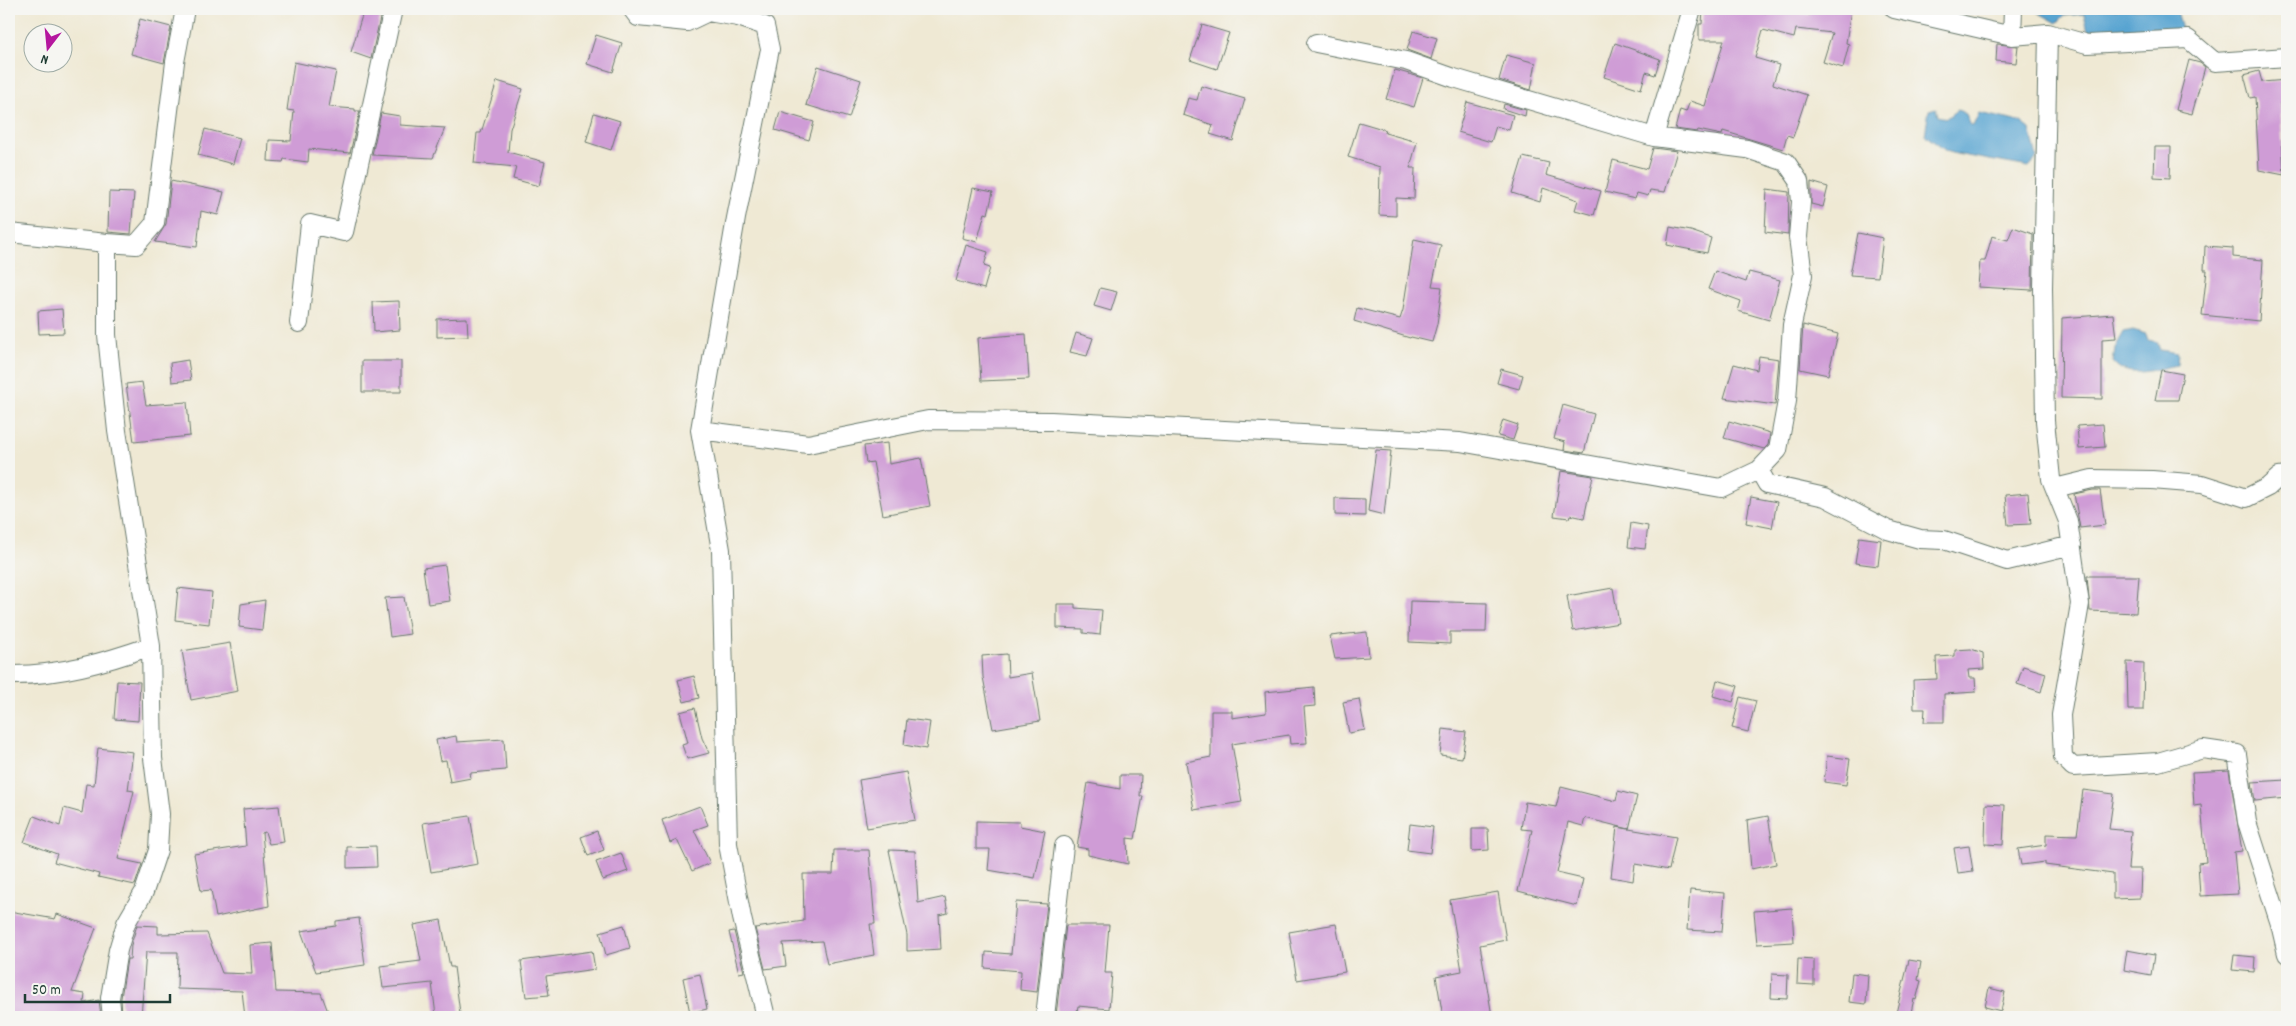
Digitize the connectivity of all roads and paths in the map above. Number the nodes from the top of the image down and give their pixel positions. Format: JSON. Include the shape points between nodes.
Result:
{"nodes":[{"id":1,"x":185,"y":9,"type":"edge"},
{"id":2,"x":393,"y":9,"type":"edge"},
{"id":3,"x":632,"y":9,"type":"edge"},
{"id":4,"x":1692,"y":9,"type":"edge"},
{"id":5,"x":1894,"y":9,"type":"edge"},
{"id":6,"x":2012,"y":9,"type":"edge"},
{"id":7,"x":2048,"y":34,"type":"junction"},
{"id":8,"x":2012,"y":36,"type":"junction"},
{"id":9,"x":1316,"y":43,"type":"dead end"},
{"id":10,"x":2287,"y":57,"type":"edge"},
{"id":11,"x":1654,"y":137,"type":"junction"},
{"id":12,"x":9,"y":234,"type":"edge"},
{"id":13,"x":107,"y":243,"type":"junction"},
{"id":14,"x":299,"y":323,"type":"dead end"},
{"id":15,"x":700,"y":430,"type":"junction"},
{"id":16,"x":1759,"y":470,"type":"junction"},
{"id":17,"x":2287,"y":476,"type":"edge"},
{"id":18,"x":2055,"y":488,"type":"junction"},
{"id":19,"x":2072,"y":545,"type":"junction"},
{"id":20,"x":151,"y":646,"type":"junction"},
{"id":21,"x":9,"y":675,"type":"edge"},
{"id":22,"x":1064,"y":846,"type":"dead end"},
{"id":23,"x":2287,"y":954,"type":"edge"},
{"id":24,"x":112,"y":1017,"type":"edge"},
{"id":25,"x":766,"y":1017,"type":"edge"},
{"id":26,"x":1045,"y":1017,"type":"edge"}],
"edges":[{"from":1,"to":13,"type":"street","via":[[154,223],[136,245]]},
{"from":2,"to":14,"type":"street","via":[[344,232],[310,224]]},
{"from":3,"to":15,"type":"street","via":[[638,16],[687,22],[708,12],[738,17],[765,26],[770,50],[736,218]]},
{"from":4,"to":11,"type":"street"},
{"from":5,"to":8,"type":"street"},
{"from":6,"to":8,"type":"street"},
{"from":7,"to":8,"type":"street"},
{"from":7,"to":10,"type":"street","via":[[2087,44],[2188,39],[2216,62]]},
{"from":7,"to":18,"type":"street","via":[[2045,421],[2051,479]]},
{"from":9,"to":11,"type":"street","via":[[1406,61]]},
{"from":11,"to":16,"type":"street","via":[[1747,149],[1786,162],[1799,181],[1798,237],[1803,275],[1792,325],[1786,401],[1778,450]]},
{"from":12,"to":13,"type":"street"},
{"from":13,"to":20,"type":"street","via":[[107,335],[117,431]]},
{"from":15,"to":16,"type":"street","via":[[808,444],[928,420],[1051,421],[1460,442],[1721,488]]},
{"from":15,"to":25,"type":"street","via":[[720,550],[728,844]]},
{"from":16,"to":19,"type":"street","via":[[1767,484],[1825,497],[1888,530],[1944,540],[2007,561]]},
{"from":17,"to":18,"type":"street","via":[[2279,477],[2268,487],[2246,498],[2202,484],[2152,480],[2092,478]]},
{"from":18,"to":19,"type":"street","via":[[2068,521]]},
{"from":19,"to":23,"type":"street","via":[[2080,604],[2061,715],[2063,756],[2073,768],[2158,762],[2203,750],[2237,754],[2247,822]]},
{"from":20,"to":21,"type":"street","via":[[119,658],[70,669]]},
{"from":20,"to":24,"type":"street","via":[[153,758],[160,814],[158,850],[144,892],[126,923],[118,950],[110,998]]},
{"from":22,"to":26,"type":"street"}]}
